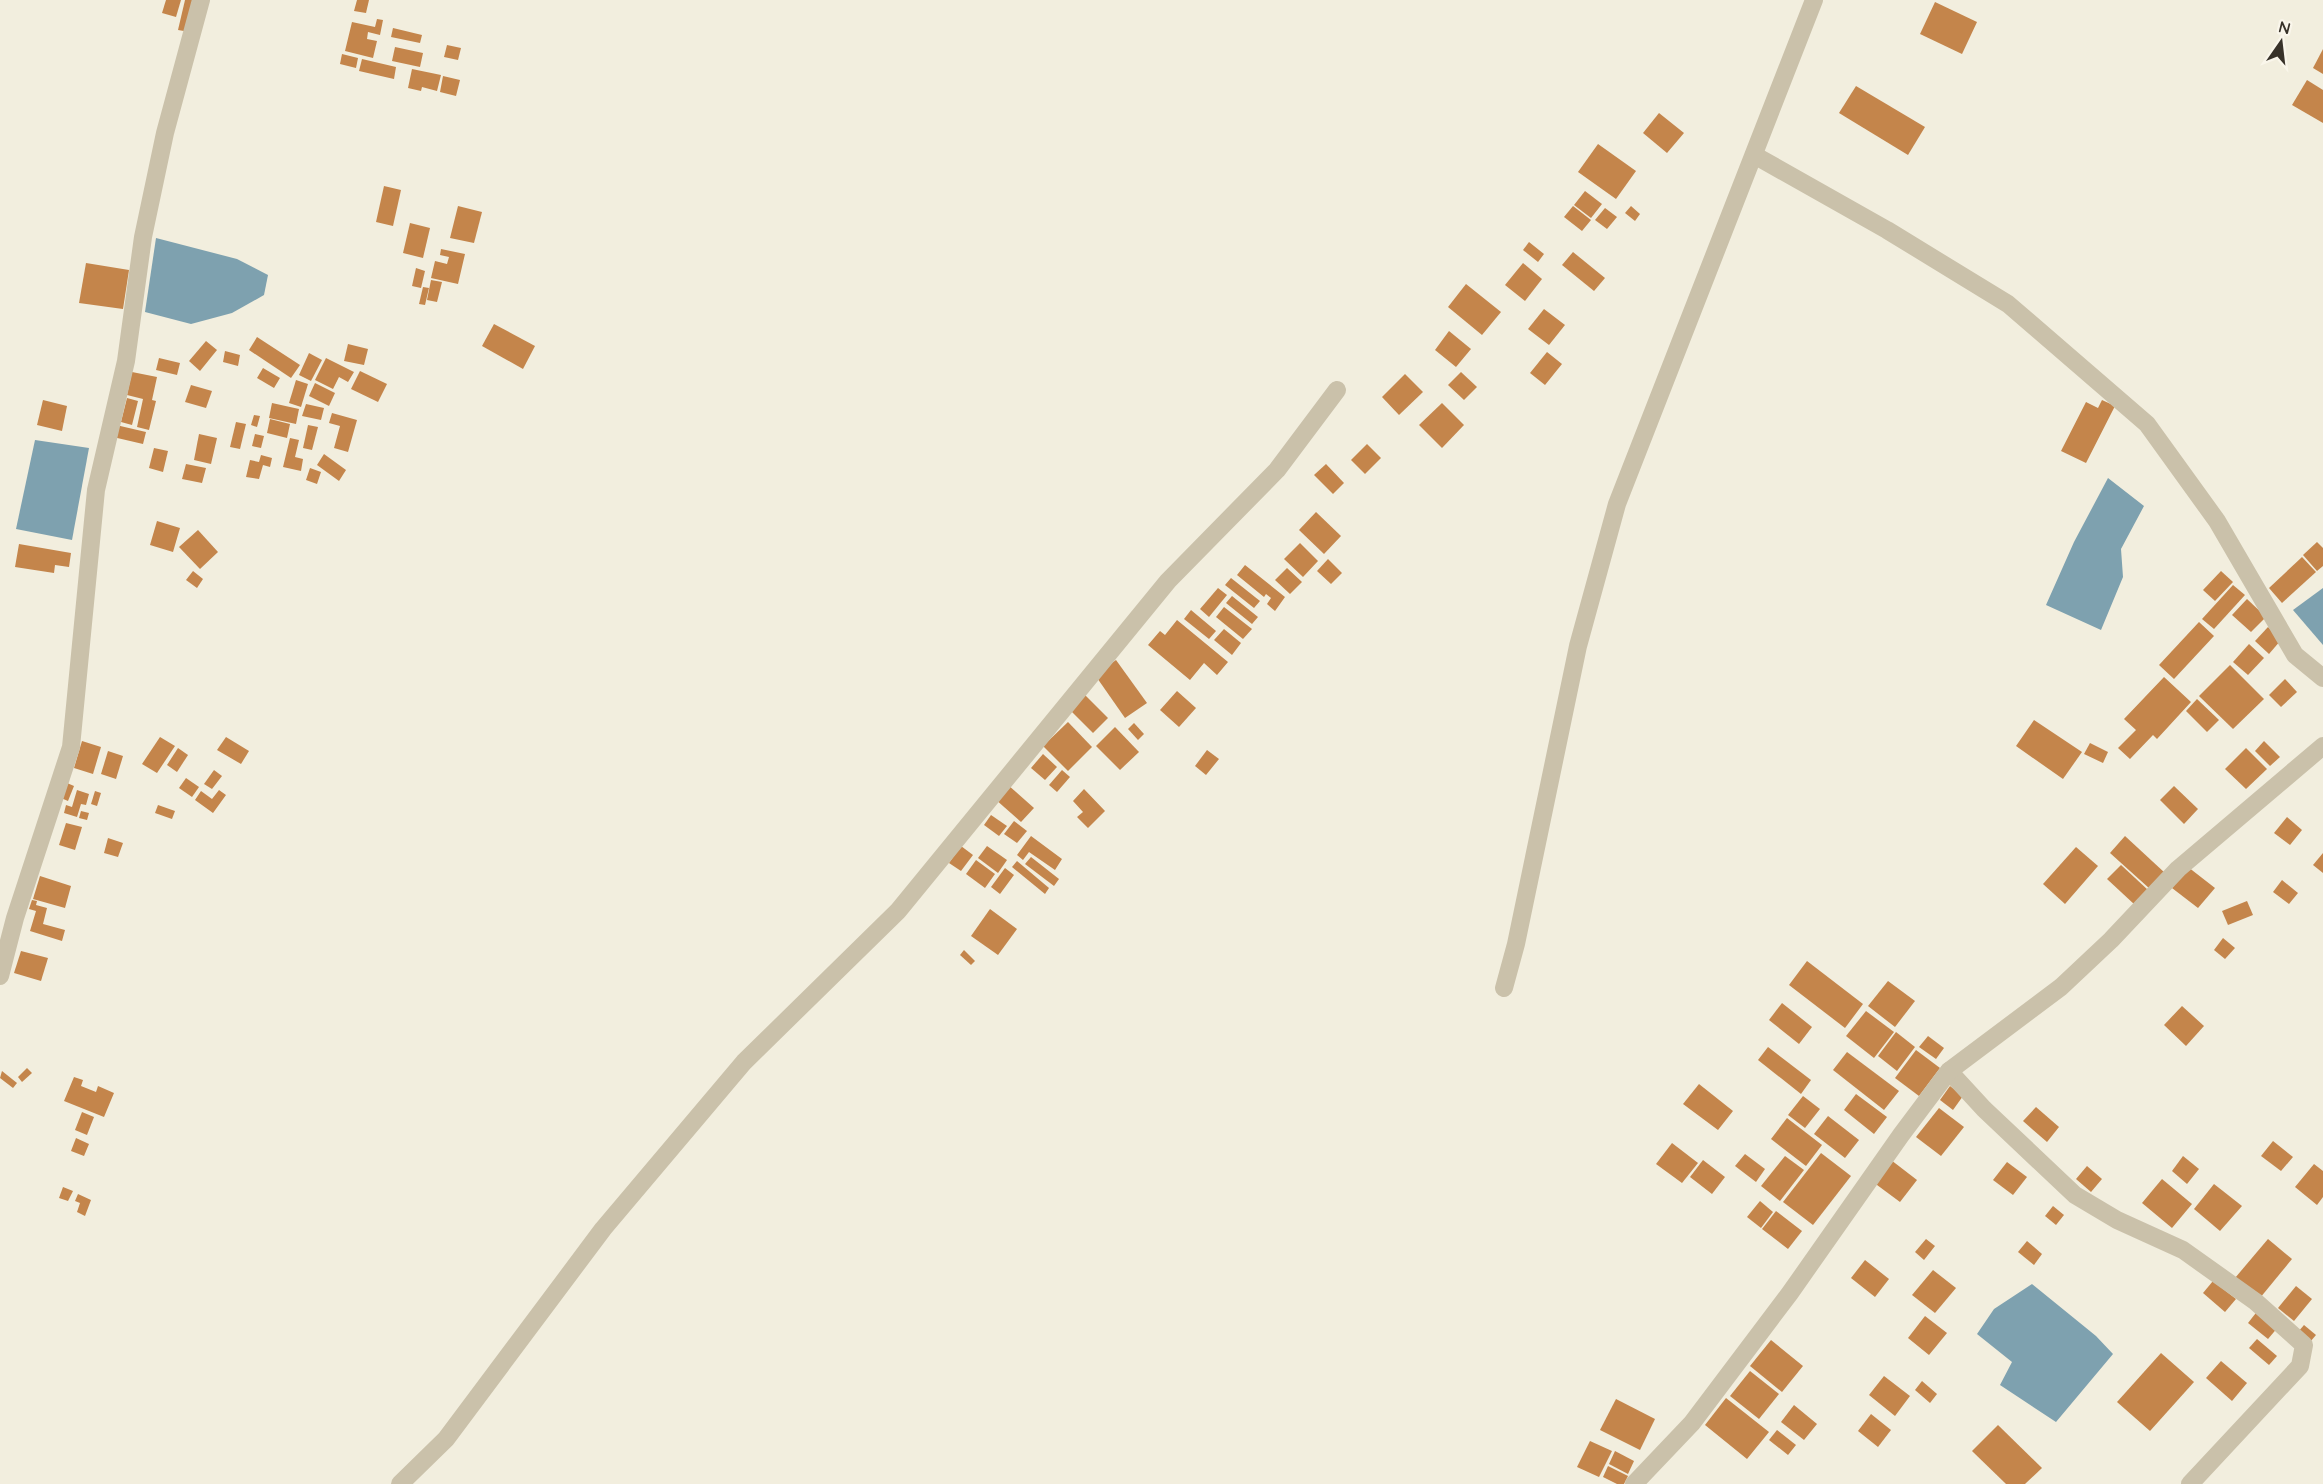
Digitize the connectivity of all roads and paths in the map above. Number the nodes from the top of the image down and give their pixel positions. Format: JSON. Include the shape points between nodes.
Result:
{"nodes":[{"id":1,"x":201,"y":0,"type":"edge"},
{"id":2,"x":1814,"y":0,"type":"edge"},
{"id":3,"x":1754,"y":155,"type":"junction"},
{"id":4,"x":1337,"y":390,"type":"dead end"},
{"id":5,"x":2323,"y":678,"type":"edge"},
{"id":6,"x":2323,"y":746,"type":"edge"},
{"id":7,"x":0,"y":976,"type":"edge"},
{"id":8,"x":1504,"y":988,"type":"dead end"},
{"id":9,"x":1949,"y":1071,"type":"junction"},
{"id":10,"x":400,"y":1484,"type":"edge"},
{"id":11,"x":1634,"y":1484,"type":"edge"},
{"id":12,"x":2190,"y":1484,"type":"edge"}],
"edges":[{"from":1,"to":7,"type":"street","via":[[165,133],[143,237],[126,361],[96,490],[71,747]]},
{"from":2,"to":3,"type":"street"},
{"from":3,"to":5,"type":"street","via":[[2008,304],[2146,424],[2217,521],[2295,655]]},
{"from":3,"to":8,"type":"street","via":[[1617,504],[1578,646]]},
{"from":4,"to":10,"type":"street","via":[[1276,470],[1168,581],[898,911],[744,1062],[603,1229],[446,1439]]},
{"from":6,"to":9,"type":"street","via":[[2178,869],[2061,987]]},
{"from":9,"to":11,"type":"street","via":[[1692,1423]]},
{"from":9,"to":12,"type":"street","via":[[2074,1195],[2183,1250],[2256,1302],[2304,1345],[2300,1366]]}]}
